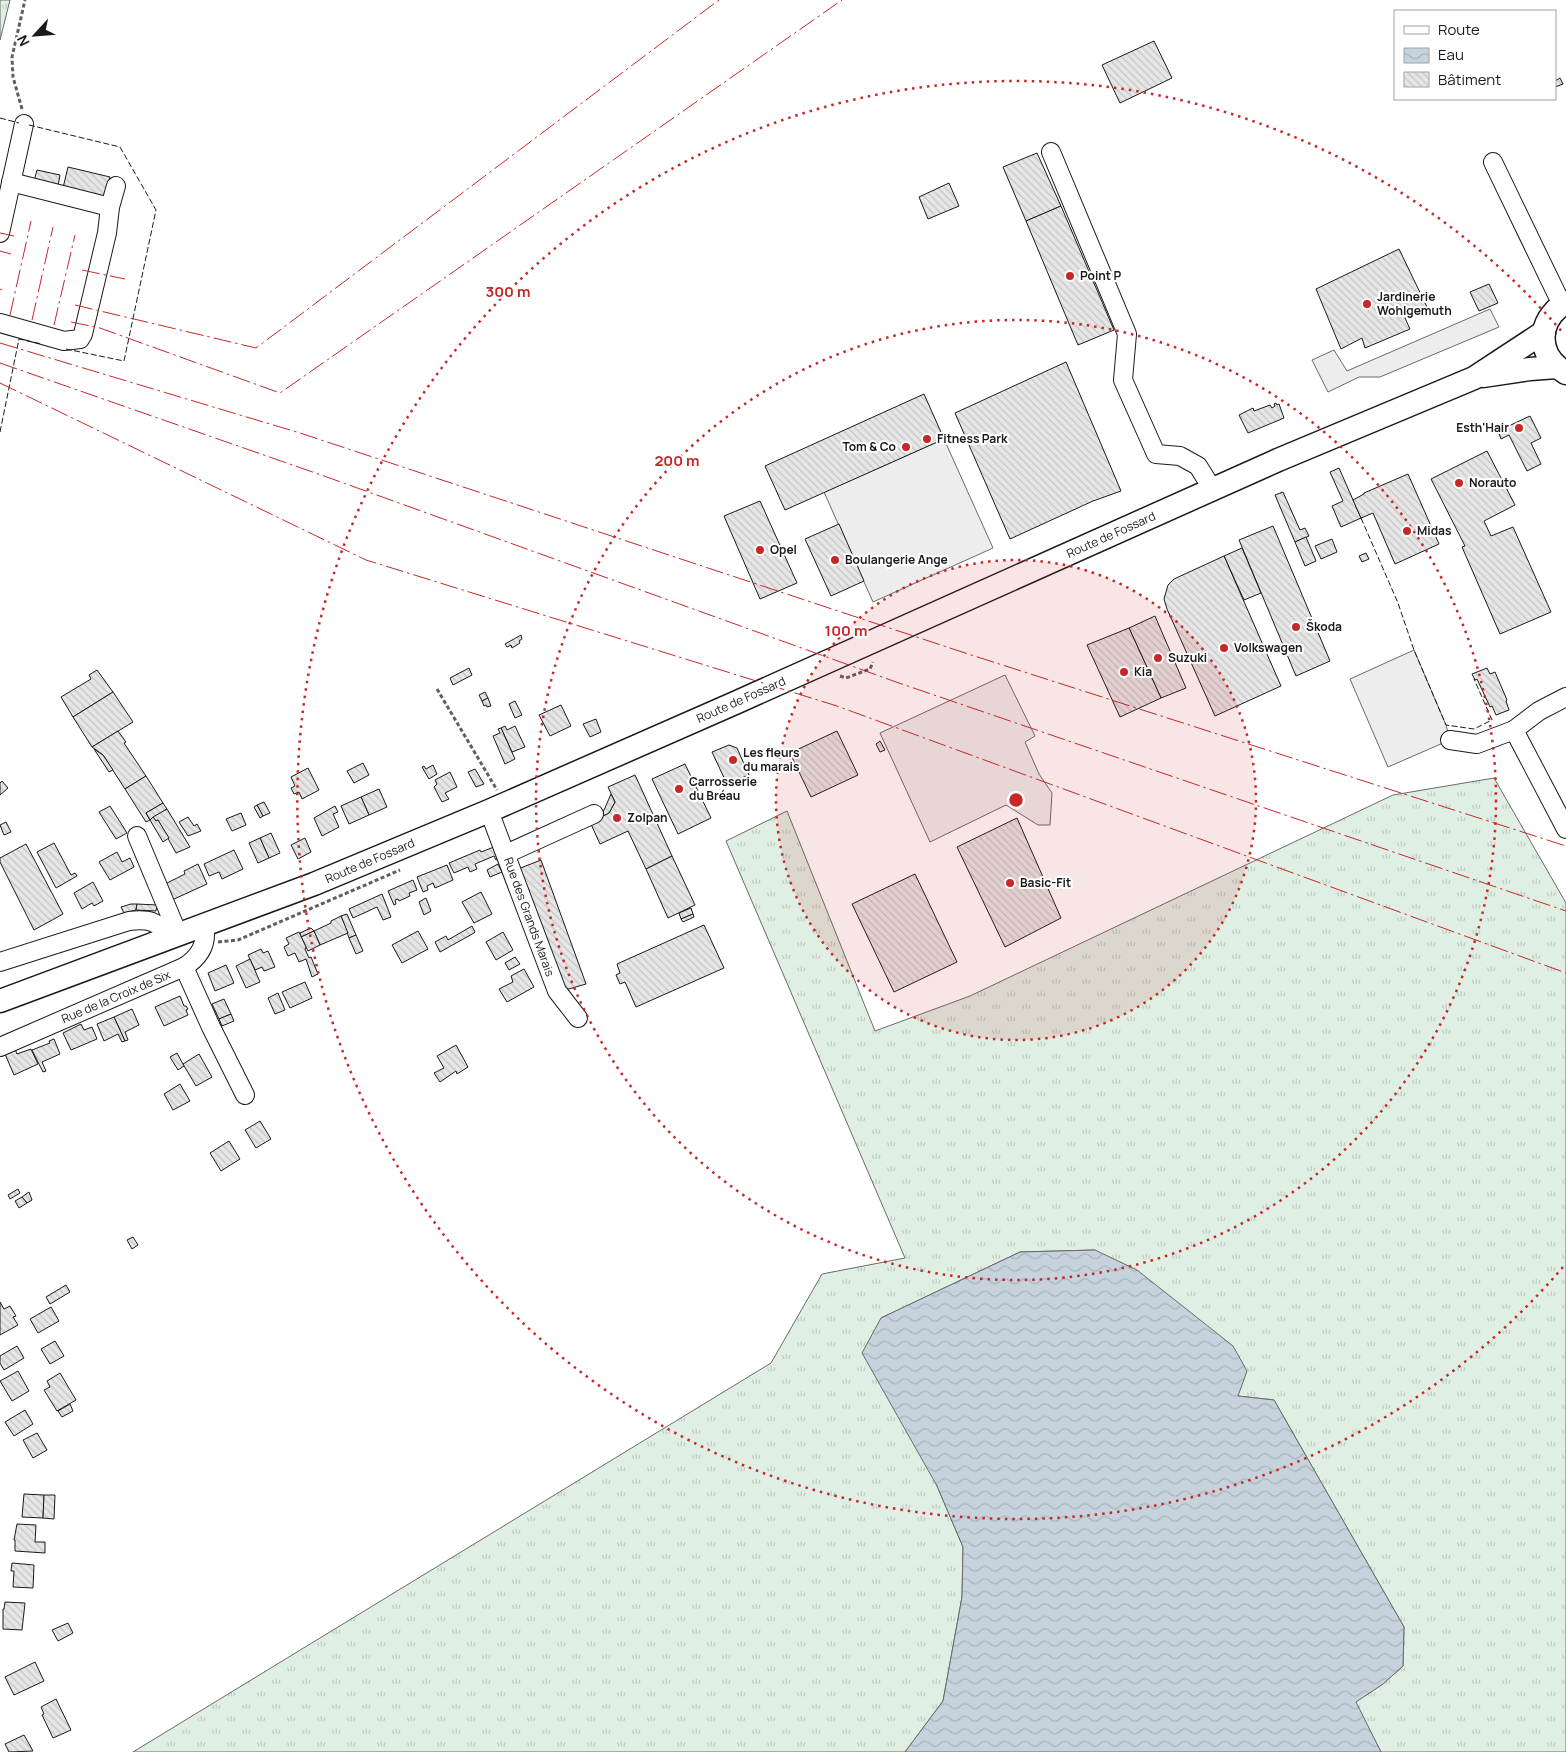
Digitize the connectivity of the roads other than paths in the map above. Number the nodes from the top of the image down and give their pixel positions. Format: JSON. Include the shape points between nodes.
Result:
{"nodes":[{"id":1,"x":24,"y":124,"type":"road end"},
{"id":2,"x":1051,"y":152,"type":"dead end"},
{"id":3,"x":1493,"y":162,"type":"dead end"},
{"id":4,"x":11,"y":182,"type":"junction"},
{"id":5,"x":116,"y":186,"type":"dead end"},
{"id":6,"x":110,"y":207,"type":"junction"},
{"id":7,"x":0,"y":233,"type":"edge"},
{"id":8,"x":1564,"y":304,"type":"edge"},
{"id":9,"x":0,"y":323,"type":"edge"},
{"id":10,"x":1544,"y":332,"type":"junction"},
{"id":11,"x":1561,"y":370,"type":"edge"},
{"id":12,"x":1474,"y":378,"type":"junction"},
{"id":13,"x":1212,"y":490,"type":"junction"},
{"id":14,"x":1566,"y":697,"type":"edge"},
{"id":15,"x":1514,"y":730,"type":"junction"},
{"id":16,"x":1450,"y":740,"type":"dead end"},
{"id":17,"x":497,"y":808,"type":"junction"},
{"id":18,"x":594,"y":814,"type":"dead end"},
{"id":19,"x":1566,"y":829,"type":"edge"},
{"id":20,"x":137,"y":836,"type":"dead end"},
{"id":21,"x":506,"y":854,"type":"junction"},
{"id":22,"x":204,"y":924,"type":"junction"},
{"id":23,"x":173,"y":936,"type":"junction"},
{"id":24,"x":0,"y":962,"type":"edge"},
{"id":25,"x":184,"y":967,"type":"junction"},
{"id":26,"x":0,"y":1001,"type":"edge"},
{"id":27,"x":578,"y":1018,"type":"dead end"},
{"id":28,"x":0,"y":1047,"type":"edge"},
{"id":29,"x":245,"y":1095,"type":"dead end"}],
"edges":[{"from":1,"to":4,"type":"street"},
{"from":2,"to":13,"type":"street","via":[[1127,334],[1123,380],[1156,454],[1180,456],[1198,466]]},
{"from":3,"to":8,"type":"street"},
{"from":4,"to":6,"type":"street"},
{"from":4,"to":7,"type":"street"},
{"from":5,"to":6,"type":"street"},
{"from":6,"to":9,"type":"street","via":[[107,233],[80,339],[64,341]]},
{"from":8,"to":10,"type":"main road","via":[[1556,308],[1548,319]]},
{"from":10,"to":11,"type":"main road","via":[[1548,357]]},
{"from":10,"to":12,"type":"main road"},
{"from":11,"to":12,"type":"main road","via":[[1530,369]]},
{"from":12,"to":13,"type":"main road","name":"Route de Fossard"},
{"from":13,"to":17,"type":"main road","name":"Route de Fossard"},
{"from":14,"to":15,"type":"street","via":[[1539,711]]},
{"from":15,"to":16,"type":"street","via":[[1477,744]]},
{"from":15,"to":19,"type":"street"},
{"from":17,"to":21,"type":"street","name":"Rue des Grands Marais"},
{"from":17,"to":22,"type":"main road","name":"Route de Fossard","via":[[314,884]]},
{"from":18,"to":21,"type":"street"},
{"from":20,"to":23,"type":"street"},
{"from":21,"to":27,"type":"street","name":"Rue des Grands Marais","via":[[557,991]]},
{"from":22,"to":23,"type":"main road","name":"Route de Fossard"},
{"from":22,"to":25,"type":"street","name":"Rue de la Croix de Six","via":[[204,943],[195,960]]},
{"from":23,"to":24,"type":"street","via":[[156,923],[142,920]]},
{"from":23,"to":26,"type":"main road","name":"Route de Fossard"},
{"from":25,"to":28,"type":"street","name":"Rue de la Croix de Six"},
{"from":25,"to":29,"type":"street"}]}
